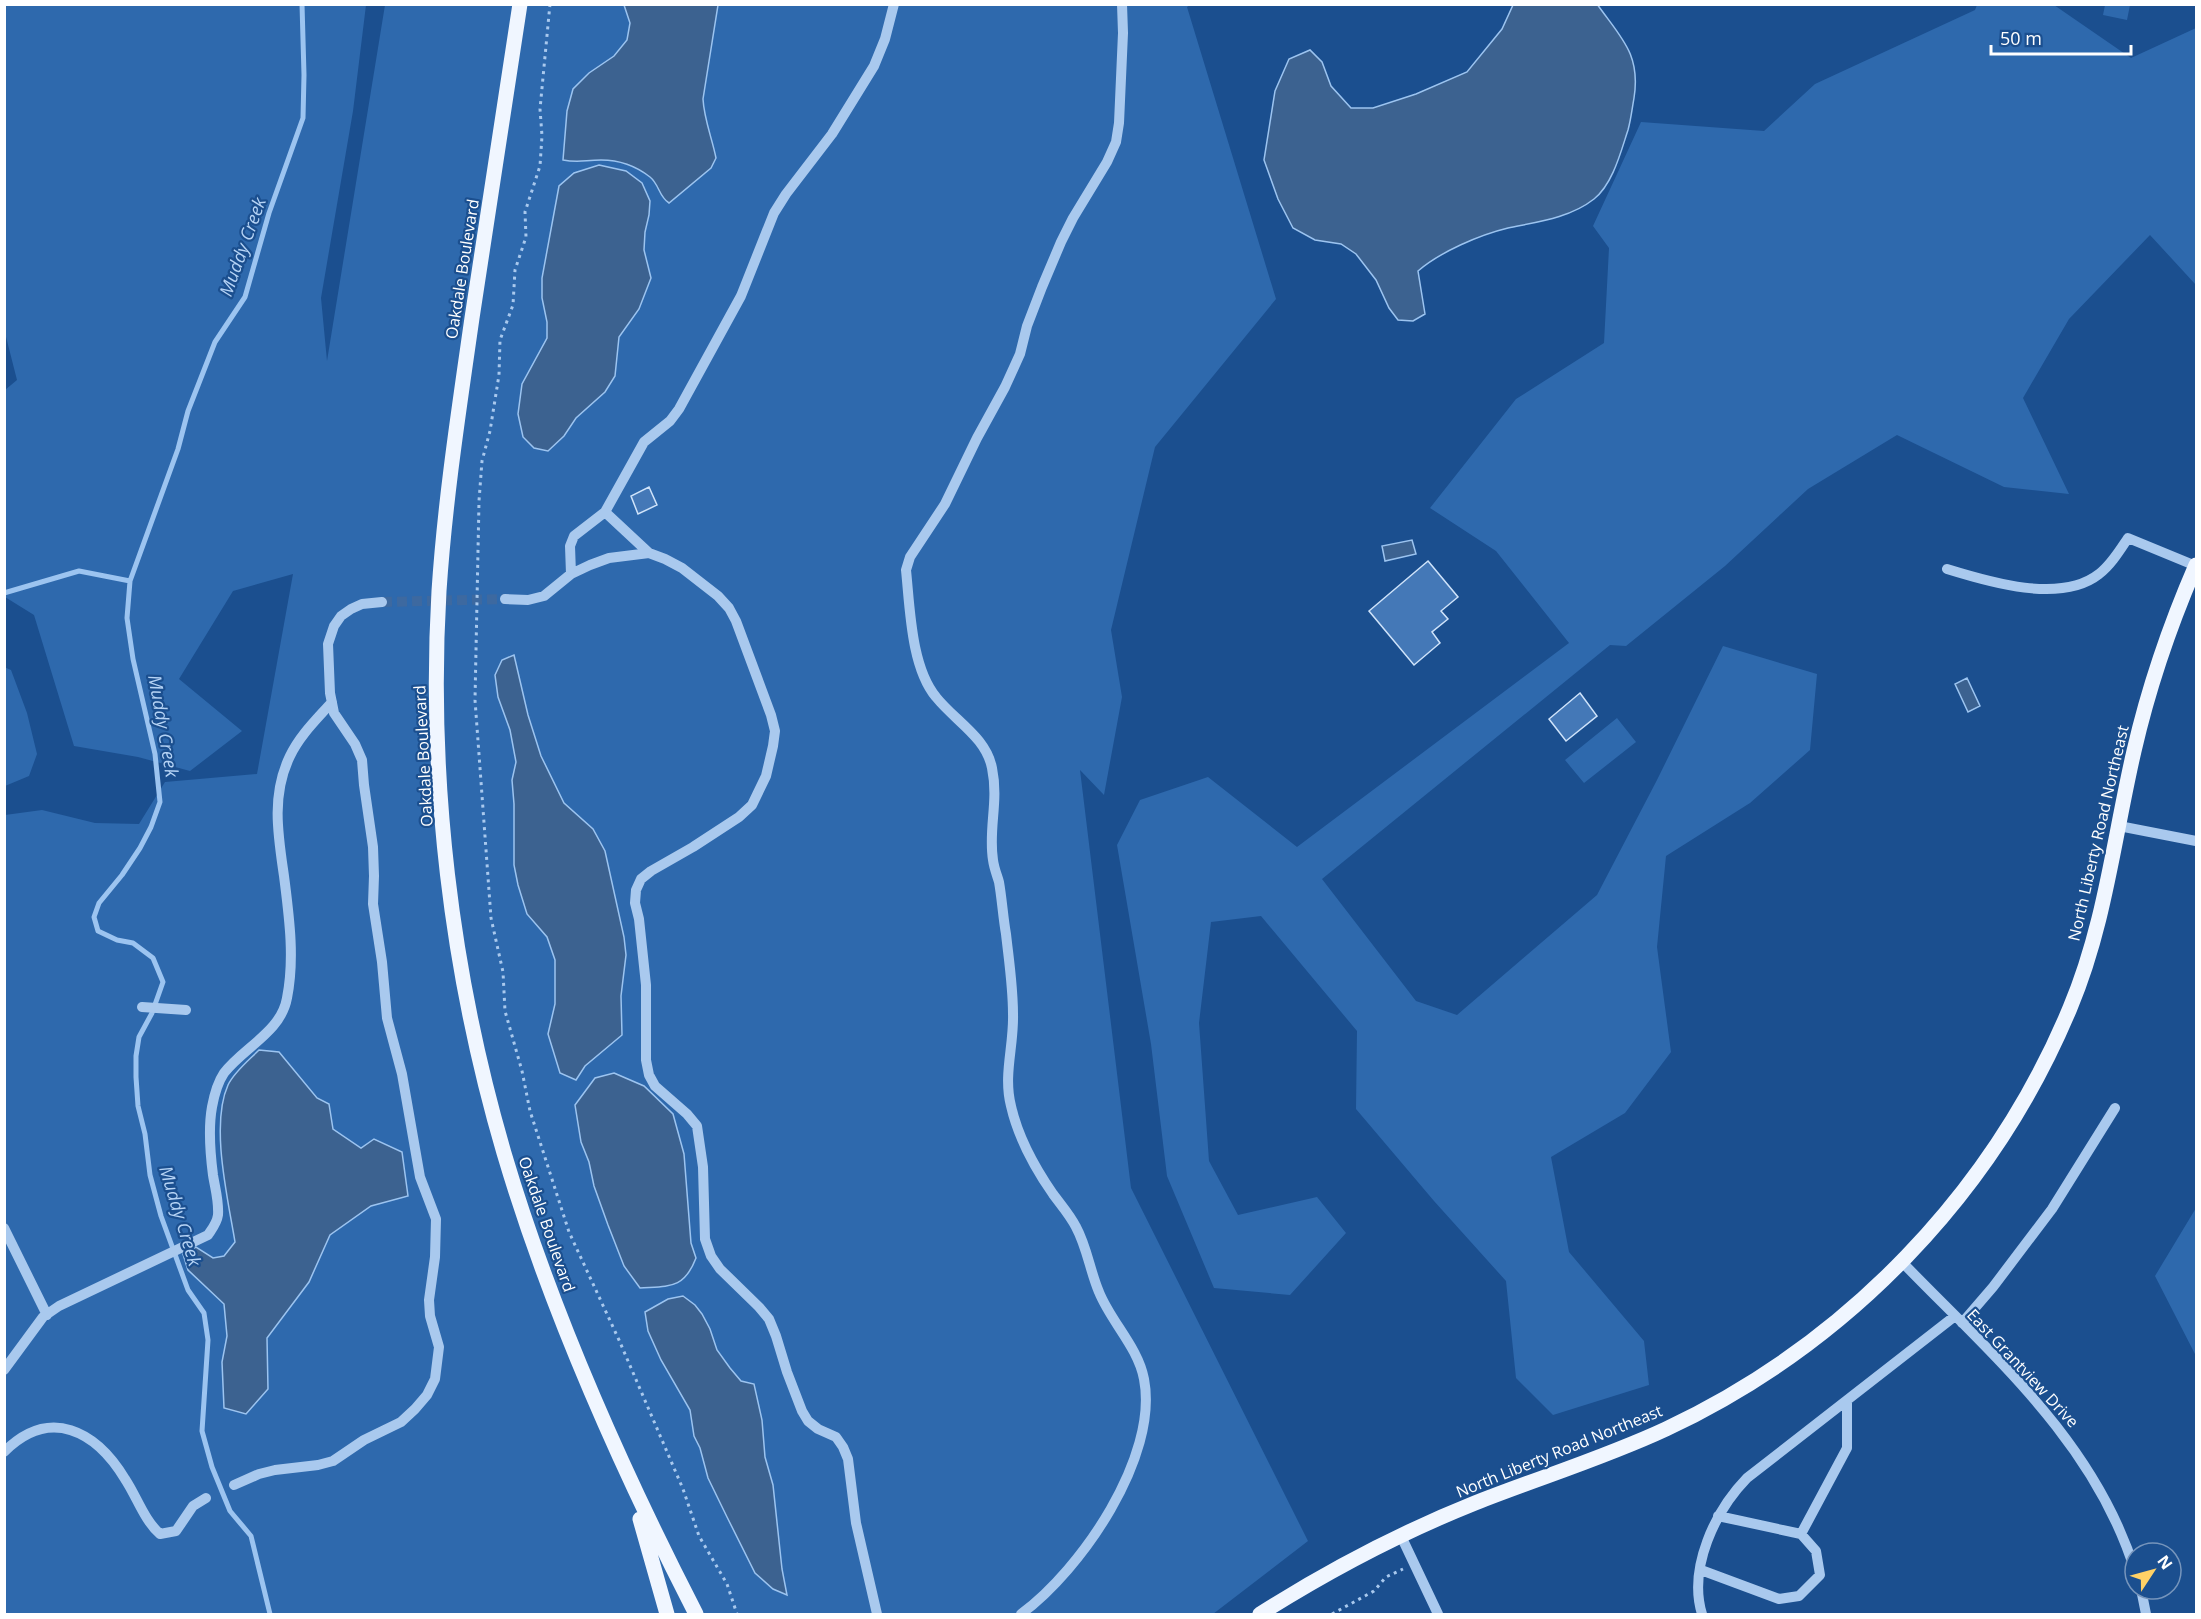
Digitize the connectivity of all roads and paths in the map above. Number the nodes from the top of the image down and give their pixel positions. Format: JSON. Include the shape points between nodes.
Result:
{"nodes":[{"id":1,"x":520,"y":4,"type":"edge"},
{"id":2,"x":550,"y":4,"type":"edge"},
{"id":3,"x":894,"y":4,"type":"edge"},
{"id":4,"x":1122,"y":4,"type":"edge"},
{"id":5,"x":605,"y":512,"type":"junction"},
{"id":6,"x":649,"y":553,"type":"junction"},
{"id":7,"x":2196,"y":565,"type":"edge"},
{"id":8,"x":1947,"y":569,"type":"dead end"},
{"id":9,"x":571,"y":574,"type":"junction"},
{"id":10,"x":505,"y":599,"type":"tunnel mouth"},
{"id":11,"x":382,"y":602,"type":"tunnel mouth"},
{"id":12,"x":332,"y":702,"type":"junction"},
{"id":13,"x":2119,"y":826,"type":"junction"},
{"id":14,"x":2196,"y":841,"type":"edge"},
{"id":15,"x":142,"y":1007,"type":"dead end"},
{"id":16,"x":186,"y":1010,"type":"dead end"},
{"id":17,"x":2115,"y":1108,"type":"dead end"},
{"id":18,"x":4,"y":1228,"type":"edge"},
{"id":19,"x":1902,"y":1262,"type":"junction"},
{"id":20,"x":46,"y":1315,"type":"junction"},
{"id":21,"x":1958,"y":1320,"type":"junction"},
{"id":22,"x":4,"y":1370,"type":"edge"},
{"id":23,"x":1847,"y":1400,"type":"junction"},
{"id":24,"x":4,"y":1452,"type":"edge"},
{"id":25,"x":630,"y":1481,"type":"junction"},
{"id":26,"x":234,"y":1485,"type":"dead end"},
{"id":27,"x":206,"y":1498,"type":"dead end"},
{"id":28,"x":1718,"y":1516,"type":"junction"},
{"id":29,"x":1801,"y":1534,"type":"junction"},
{"id":30,"x":1401,"y":1536,"type":"junction"},
{"id":31,"x":2123,"y":1541,"type":"edge"},
{"id":32,"x":1414,"y":1564,"type":"junction"},
{"id":33,"x":1701,"y":1570,"type":"junction"},
{"id":34,"x":1437,"y":1612,"type":"edge"},
{"id":35,"x":668,"y":1614,"type":"edge"},
{"id":36,"x":696,"y":1614,"type":"edge"},
{"id":37,"x":737,"y":1614,"type":"edge"},
{"id":38,"x":877,"y":1614,"type":"edge"},
{"id":39,"x":1021,"y":1614,"type":"edge"},
{"id":40,"x":1260,"y":1614,"type":"edge"},
{"id":41,"x":1332,"y":1614,"type":"edge"},
{"id":42,"x":1702,"y":1614,"type":"edge"}],
"edges":[{"from":1,"to":25,"type":"main road","name":"Oakdale Boulevard","via":[[444,528],[437,651],[443,818],[465,985],[503,1149],[553,1297]]},
{"from":2,"to":37,"type":"path","via":[[540,109],[540,166],[525,212],[526,237],[515,270],[513,305],[500,340],[499,375],[478,501],[475,700],[491,918],[503,972],[506,1011],[530,1112],[569,1232],[620,1340],[699,1536],[727,1584]]},
{"from":3,"to":5,"type":"street","via":[[874,66],[832,134],[774,213],[741,296],[679,409],[644,442]]},
{"from":4,"to":39,"type":"street","via":[[1116,142],[1061,242],[1005,387],[906,570],[916,649],[927,684],[986,749],[992,765],[996,803],[993,861],[1013,993],[1014,1028],[1007,1066],[1011,1107],[1037,1169],[1079,1230],[1099,1293],[1144,1376],[1147,1399],[1138,1451],[1119,1493],[1071,1568]]},
{"from":5,"to":6,"type":"street"},
{"from":5,"to":9,"type":"street","via":[[574,536],[570,546]]},
{"from":6,"to":9,"type":"street","via":[[609,558]]},
{"from":6,"to":38,"type":"street","via":[[682,568],[729,608],[775,731],[766,776],[752,805],[651,871],[636,890],[646,985],[649,1075],[655,1086],[697,1126],[703,1167],[705,1239],[711,1256],[769,1319],[808,1421],[836,1437],[843,1447]]},
{"from":7,"to":8,"type":"street","via":[[2128,538],[2099,574],[2081,584],[2053,588],[2011,586]]},
{"from":7,"to":13,"type":"main road","name":"North Liberty Road Northeast","via":[[2153,676]]},
{"from":9,"to":10,"type":"street","via":[[544,596]]},
{"from":11,"to":12,"type":"street","via":[[351,609],[334,626],[328,644]]},
{"from":12,"to":20,"type":"street","via":[[298,742],[281,784],[276,822],[290,930],[287,1001],[268,1032],[223,1075],[216,1091],[209,1138],[218,1201],[214,1227],[208,1235]]},
{"from":12,"to":26,"type":"street","via":[[334,713],[362,760],[387,1018],[402,1074],[420,1178],[436,1219],[429,1300],[439,1347],[438,1364],[427,1395],[401,1422],[333,1461],[275,1470]]},
{"from":13,"to":14,"type":"street"},
{"from":13,"to":19,"type":"main road","name":"North Liberty Road Northeast","via":[[2100,919],[2084,972],[2048,1054],[1981,1167]]},
{"from":15,"to":16,"type":"street"},
{"from":17,"to":21,"type":"street","via":[[2052,1209],[1993,1287]]},
{"from":18,"to":20,"type":"street"},
{"from":19,"to":21,"type":"street","name":"East Grantview Drive"},
{"from":19,"to":30,"type":"main road","name":"North Liberty Road Northeast","via":[[1820,1336],[1740,1390],[1621,1449],[1476,1503]]},
{"from":20,"to":22,"type":"street"},
{"from":21,"to":23,"type":"street"},
{"from":21,"to":31,"type":"street","name":"East Grantview Drive","via":[[2063,1432],[2089,1470]]},
{"from":23,"to":28,"type":"street","via":[[1747,1478]]},
{"from":23,"to":29,"type":"street","via":[[1847,1448]]},
{"from":24,"to":27,"type":"street","via":[[24,1437],[54,1427],[86,1436],[125,1478],[160,1534],[176,1531],[194,1506]]},
{"from":25,"to":35,"type":"main road","name":"Oakdale Boulevard"},
{"from":25,"to":36,"type":"main road","name":"Oakdale Boulevard"},
{"from":28,"to":29,"type":"street"},
{"from":28,"to":33,"type":"street","via":[[1705,1546]]},
{"from":29,"to":33,"type":"street","via":[[1816,1551],[1820,1575],[1799,1596],[1779,1599]]},
{"from":30,"to":32,"type":"street"},
{"from":30,"to":40,"type":"main road","name":"North Liberty Road Northeast"},
{"from":32,"to":34,"type":"street"},
{"from":32,"to":41,"type":"path","via":[[1386,1577],[1374,1591]]},
{"from":33,"to":42,"type":"street"}]}
